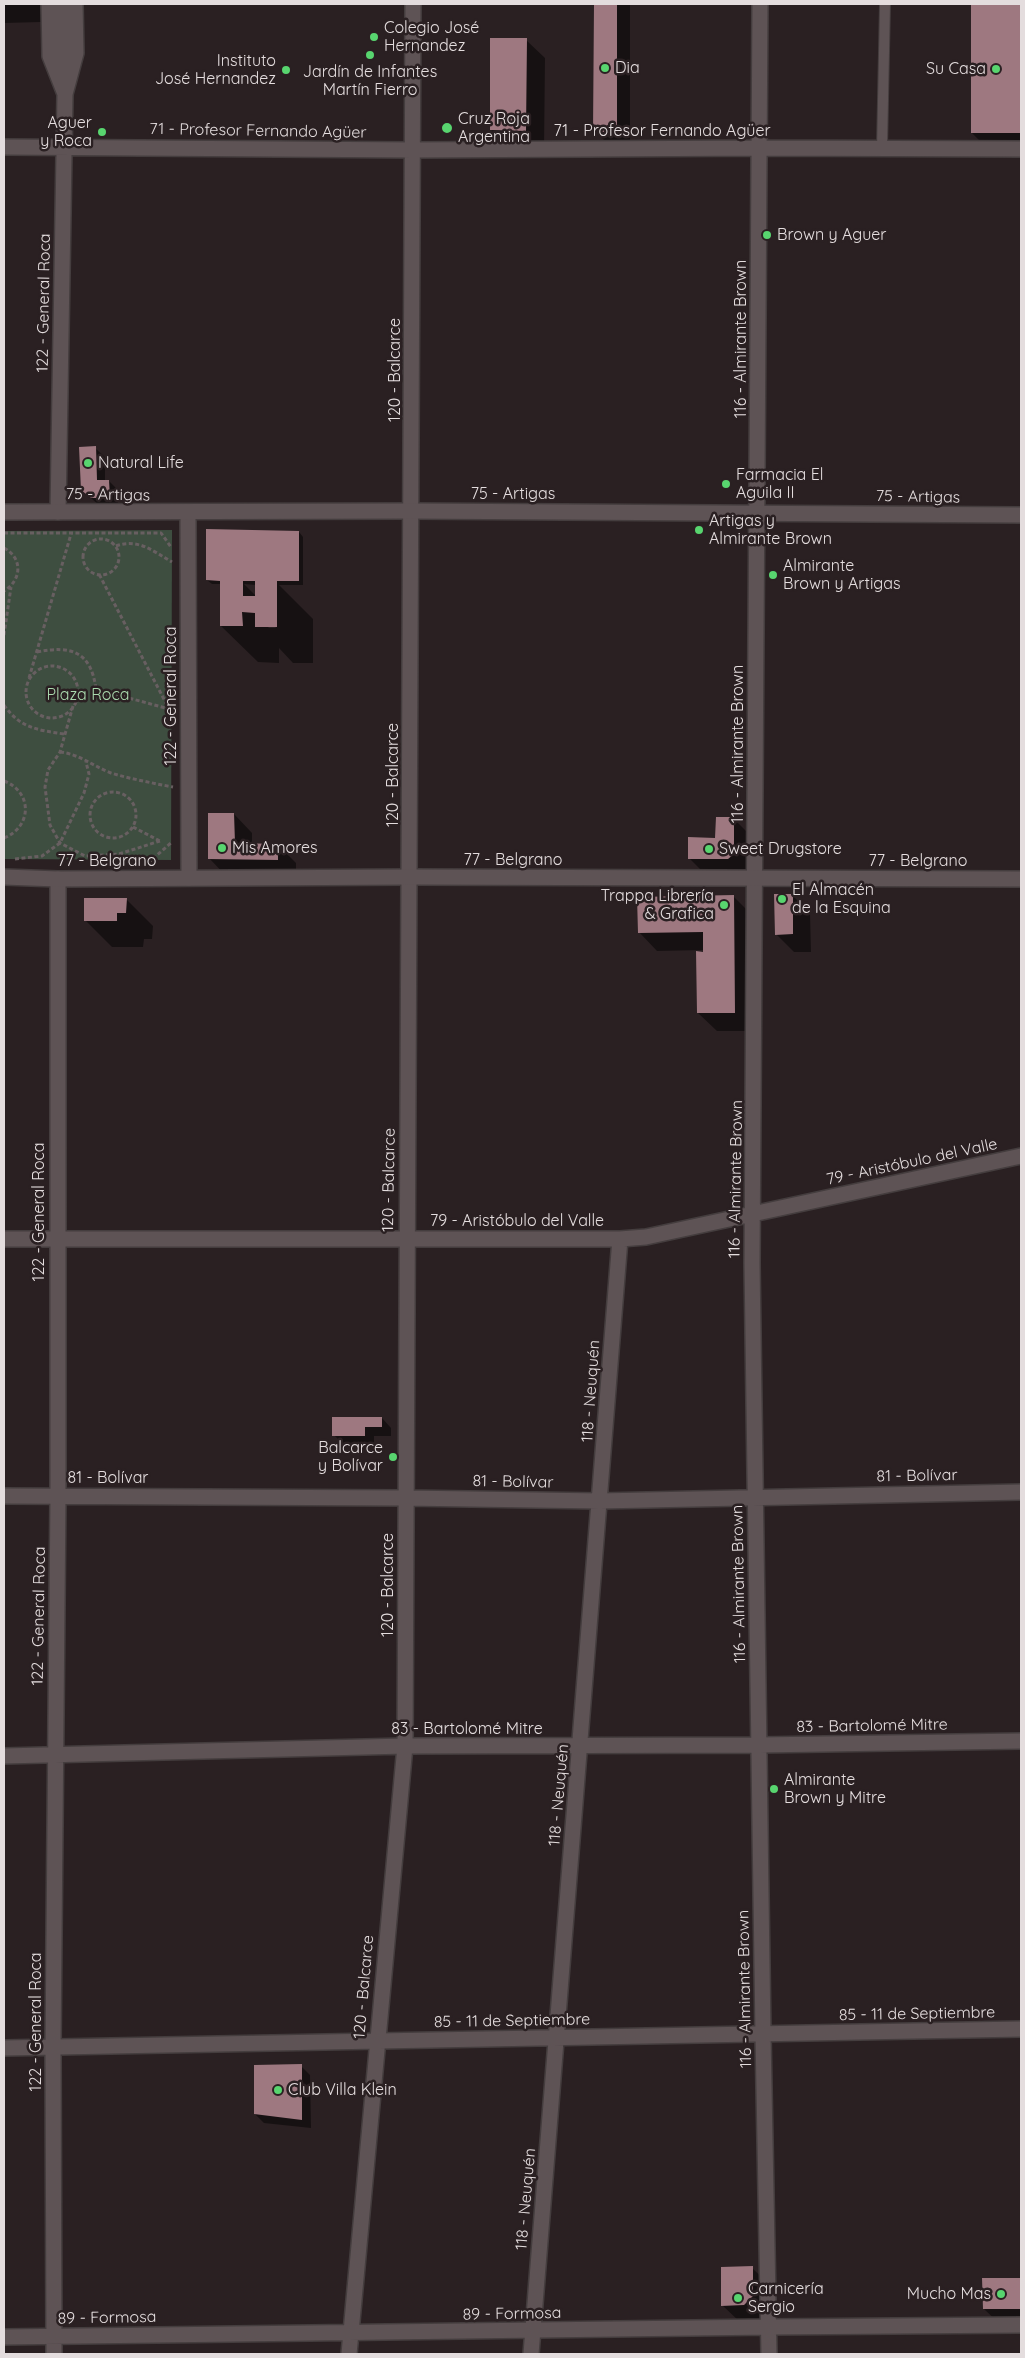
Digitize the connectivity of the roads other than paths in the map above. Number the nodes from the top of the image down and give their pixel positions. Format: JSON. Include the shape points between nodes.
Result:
{"nodes":[{"id":1,"x":49,"y":4,"type":"edge"},
{"id":2,"x":61,"y":4,"type":"edge"},
{"id":3,"x":75,"y":4,"type":"edge"},
{"id":4,"x":413,"y":4,"type":"edge"},
{"id":5,"x":760,"y":4,"type":"edge"},
{"id":6,"x":885,"y":4,"type":"edge"},
{"id":7,"x":65,"y":94,"type":"junction"},
{"id":8,"x":4,"y":147,"type":"edge"},
{"id":9,"x":64,"y":147,"type":"junction"},
{"id":10,"x":760,"y":148,"type":"junction"},
{"id":11,"x":882,"y":148,"type":"junction"},
{"id":12,"x":1021,"y":149,"type":"edge"},
{"id":13,"x":414,"y":150,"type":"junction"},
{"id":14,"x":411,"y":511,"type":"junction"},
{"id":15,"x":4,"y":512,"type":"edge"},
{"id":16,"x":58,"y":512,"type":"junction"},
{"id":17,"x":188,"y":513,"type":"junction"},
{"id":18,"x":758,"y":513,"type":"junction"},
{"id":19,"x":1021,"y":515,"type":"edge"},
{"id":20,"x":4,"y":877,"type":"edge"},
{"id":21,"x":411,"y":877,"type":"junction"},
{"id":22,"x":190,"y":878,"type":"junction"},
{"id":23,"x":754,"y":878,"type":"junction"},
{"id":24,"x":58,"y":879,"type":"junction"},
{"id":25,"x":1021,"y":879,"type":"edge"},
{"id":26,"x":1021,"y":1156,"type":"edge"},
{"id":27,"x":754,"y":1214,"type":"junction"},
{"id":28,"x":406,"y":1238,"type":"junction"},
{"id":29,"x":4,"y":1239,"type":"edge"},
{"id":30,"x":56,"y":1239,"type":"junction"},
{"id":31,"x":620,"y":1239,"type":"junction"},
{"id":32,"x":1021,"y":1492,"type":"edge"},
{"id":33,"x":58,"y":1495,"type":"junction"},
{"id":34,"x":4,"y":1496,"type":"edge"},
{"id":35,"x":755,"y":1497,"type":"junction"},
{"id":36,"x":406,"y":1498,"type":"junction"},
{"id":37,"x":600,"y":1502,"type":"junction"},
{"id":38,"x":1021,"y":1741,"type":"edge"},
{"id":39,"x":759,"y":1745,"type":"junction"},
{"id":40,"x":405,"y":1746,"type":"junction"},
{"id":41,"x":580,"y":1746,"type":"junction"},
{"id":42,"x":55,"y":1755,"type":"junction"},
{"id":43,"x":4,"y":1756,"type":"edge"},
{"id":44,"x":1021,"y":2029,"type":"edge"},
{"id":45,"x":763,"y":2035,"type":"junction"},
{"id":46,"x":557,"y":2037,"type":"junction"},
{"id":47,"x":377,"y":2042,"type":"junction"},
{"id":48,"x":53,"y":2047,"type":"junction"},
{"id":49,"x":4,"y":2048,"type":"edge"},
{"id":50,"x":1021,"y":2326,"type":"edge"},
{"id":51,"x":769,"y":2327,"type":"junction"},
{"id":52,"x":532,"y":2331,"type":"junction"},
{"id":53,"x":351,"y":2333,"type":"junction"},
{"id":54,"x":54,"y":2336,"type":"junction"},
{"id":55,"x":4,"y":2337,"type":"edge"},
{"id":56,"x":54,"y":2354,"type":"edge"},
{"id":57,"x":349,"y":2354,"type":"edge"},
{"id":58,"x":531,"y":2354,"type":"edge"},
{"id":59,"x":769,"y":2354,"type":"edge"}],
"edges":[{"from":1,"to":7,"type":"street","name":"122 - General Roca","via":[[50,56]]},
{"from":2,"to":7,"type":"street"},
{"from":3,"to":7,"type":"street","name":"122 - General Roca","via":[[76,53]]},
{"from":4,"to":13,"type":"street","name":"120 - Balcarce"},
{"from":5,"to":10,"type":"street","name":"116 - Almirante Brown"},
{"from":6,"to":11,"type":"lane"},
{"from":7,"to":9,"type":"street","name":"122 - General Roca"},
{"from":8,"to":9,"type":"street","name":"71 - Profesor Fernando Agüer"},
{"from":9,"to":13,"type":"street","name":"71 - Profesor Fernando Agüer"},
{"from":9,"to":16,"type":"street","name":"122 - General Roca"},
{"from":10,"to":11,"type":"street","name":"71 - Profesor Fernando Agüer"},
{"from":10,"to":13,"type":"street","name":"71 - Profesor Fernando Agüer"},
{"from":10,"to":18,"type":"street","name":"116 - Almirante Brown"},
{"from":11,"to":12,"type":"street","name":"71 - Profesor Fernando Agüer"},
{"from":13,"to":14,"type":"street","name":"120 - Balcarce"},
{"from":14,"to":17,"type":"street","name":"75 - Artigas"},
{"from":14,"to":18,"type":"street","name":"75 - Artigas"},
{"from":14,"to":21,"type":"street","name":"120 - Balcarce"},
{"from":15,"to":16,"type":"street","name":"75 - Artigas"},
{"from":16,"to":17,"type":"street","name":"75 - Artigas"},
{"from":17,"to":22,"type":"street","name":"122 - General Roca"},
{"from":18,"to":19,"type":"street","name":"75 - Artigas"},
{"from":18,"to":23,"type":"street","name":"116 - Almirante Brown"},
{"from":20,"to":24,"type":"street","name":"77 - Belgrano"},
{"from":21,"to":22,"type":"street","name":"77 - Belgrano"},
{"from":21,"to":23,"type":"street","name":"77 - Belgrano"},
{"from":21,"to":28,"type":"street","name":"120 - Balcarce"},
{"from":22,"to":24,"type":"street","name":"77 - Belgrano"},
{"from":23,"to":25,"type":"street","name":"77 - Belgrano"},
{"from":23,"to":27,"type":"street","name":"116 - Almirante Brown"},
{"from":24,"to":30,"type":"street","name":"122 - General Roca"},
{"from":26,"to":27,"type":"street","name":"79 - Aristóbulo del Valle"},
{"from":27,"to":31,"type":"street","name":"79 - Aristóbulo del Valle","via":[[646,1237]]},
{"from":27,"to":35,"type":"street","name":"116 - Almirante Brown"},
{"from":28,"to":30,"type":"street","name":"79 - Aristóbulo del Valle"},
{"from":28,"to":31,"type":"street","name":"79 - Aristóbulo del Valle"},
{"from":28,"to":36,"type":"street","name":"120 - Balcarce"},
{"from":29,"to":30,"type":"street","name":"79 - Aristóbulo del Valle"},
{"from":30,"to":33,"type":"street","name":"122 - General Roca"},
{"from":31,"to":37,"type":"street","name":"118 - Neuquén"},
{"from":32,"to":35,"type":"street","name":"81 - Bolívar"},
{"from":33,"to":34,"type":"street","name":"81 - Bolívar"},
{"from":33,"to":36,"type":"street","name":"81 - Bolívar"},
{"from":33,"to":42,"type":"street","name":"122 - General Roca"},
{"from":35,"to":37,"type":"street","name":"81 - Bolívar"},
{"from":35,"to":39,"type":"street","name":"116 - Almirante Brown"},
{"from":36,"to":37,"type":"street","name":"81 - Bolívar"},
{"from":36,"to":40,"type":"street","name":"120 - Balcarce"},
{"from":37,"to":41,"type":"street","name":"118 - Neuquén"},
{"from":38,"to":39,"type":"street","name":"83 - Bartolomé Mitre"},
{"from":39,"to":41,"type":"street","name":"83 - Bartolomé Mitre"},
{"from":39,"to":45,"type":"street","name":"116 - Almirante Brown"},
{"from":40,"to":41,"type":"street","name":"83 - Bartolomé Mitre"},
{"from":40,"to":42,"type":"street","name":"83 - Bartolomé Mitre"},
{"from":40,"to":47,"type":"street","name":"120 - Balcarce"},
{"from":41,"to":46,"type":"street","name":"118 - Neuquén"},
{"from":42,"to":43,"type":"street","name":"83 - Bartolomé Mitre"},
{"from":42,"to":48,"type":"street","name":"122 - General Roca"},
{"from":44,"to":45,"type":"street","name":"85 - 11 de Septiembre"},
{"from":45,"to":46,"type":"street","name":"85 - 11 de Septiembre"},
{"from":45,"to":51,"type":"street","name":"116 - Almirante Brown"},
{"from":46,"to":47,"type":"street","name":"85 - 11 de Septiembre"},
{"from":46,"to":52,"type":"street","name":"118 - Neuquén"},
{"from":47,"to":48,"type":"street","name":"85 - 11 de Septiembre"},
{"from":47,"to":53,"type":"street","name":"120 - Balcarce"},
{"from":48,"to":49,"type":"street","name":"85 - 11 de Septiembre"},
{"from":48,"to":54,"type":"street","name":"122 - General Roca"},
{"from":50,"to":51,"type":"street","name":"89 - Formosa"},
{"from":51,"to":52,"type":"street","name":"89 - Formosa"},
{"from":51,"to":59,"type":"street","name":"116 - Almirante Brown"},
{"from":52,"to":53,"type":"street","name":"89 - Formosa"},
{"from":52,"to":58,"type":"street","name":"118 - Neuquén"},
{"from":53,"to":54,"type":"street","name":"89 - Formosa"},
{"from":53,"to":57,"type":"street","name":"120 - Balcarce"},
{"from":54,"to":55,"type":"street","name":"89 - Formosa"},
{"from":54,"to":56,"type":"street","name":"122 - General Roca"}]}
